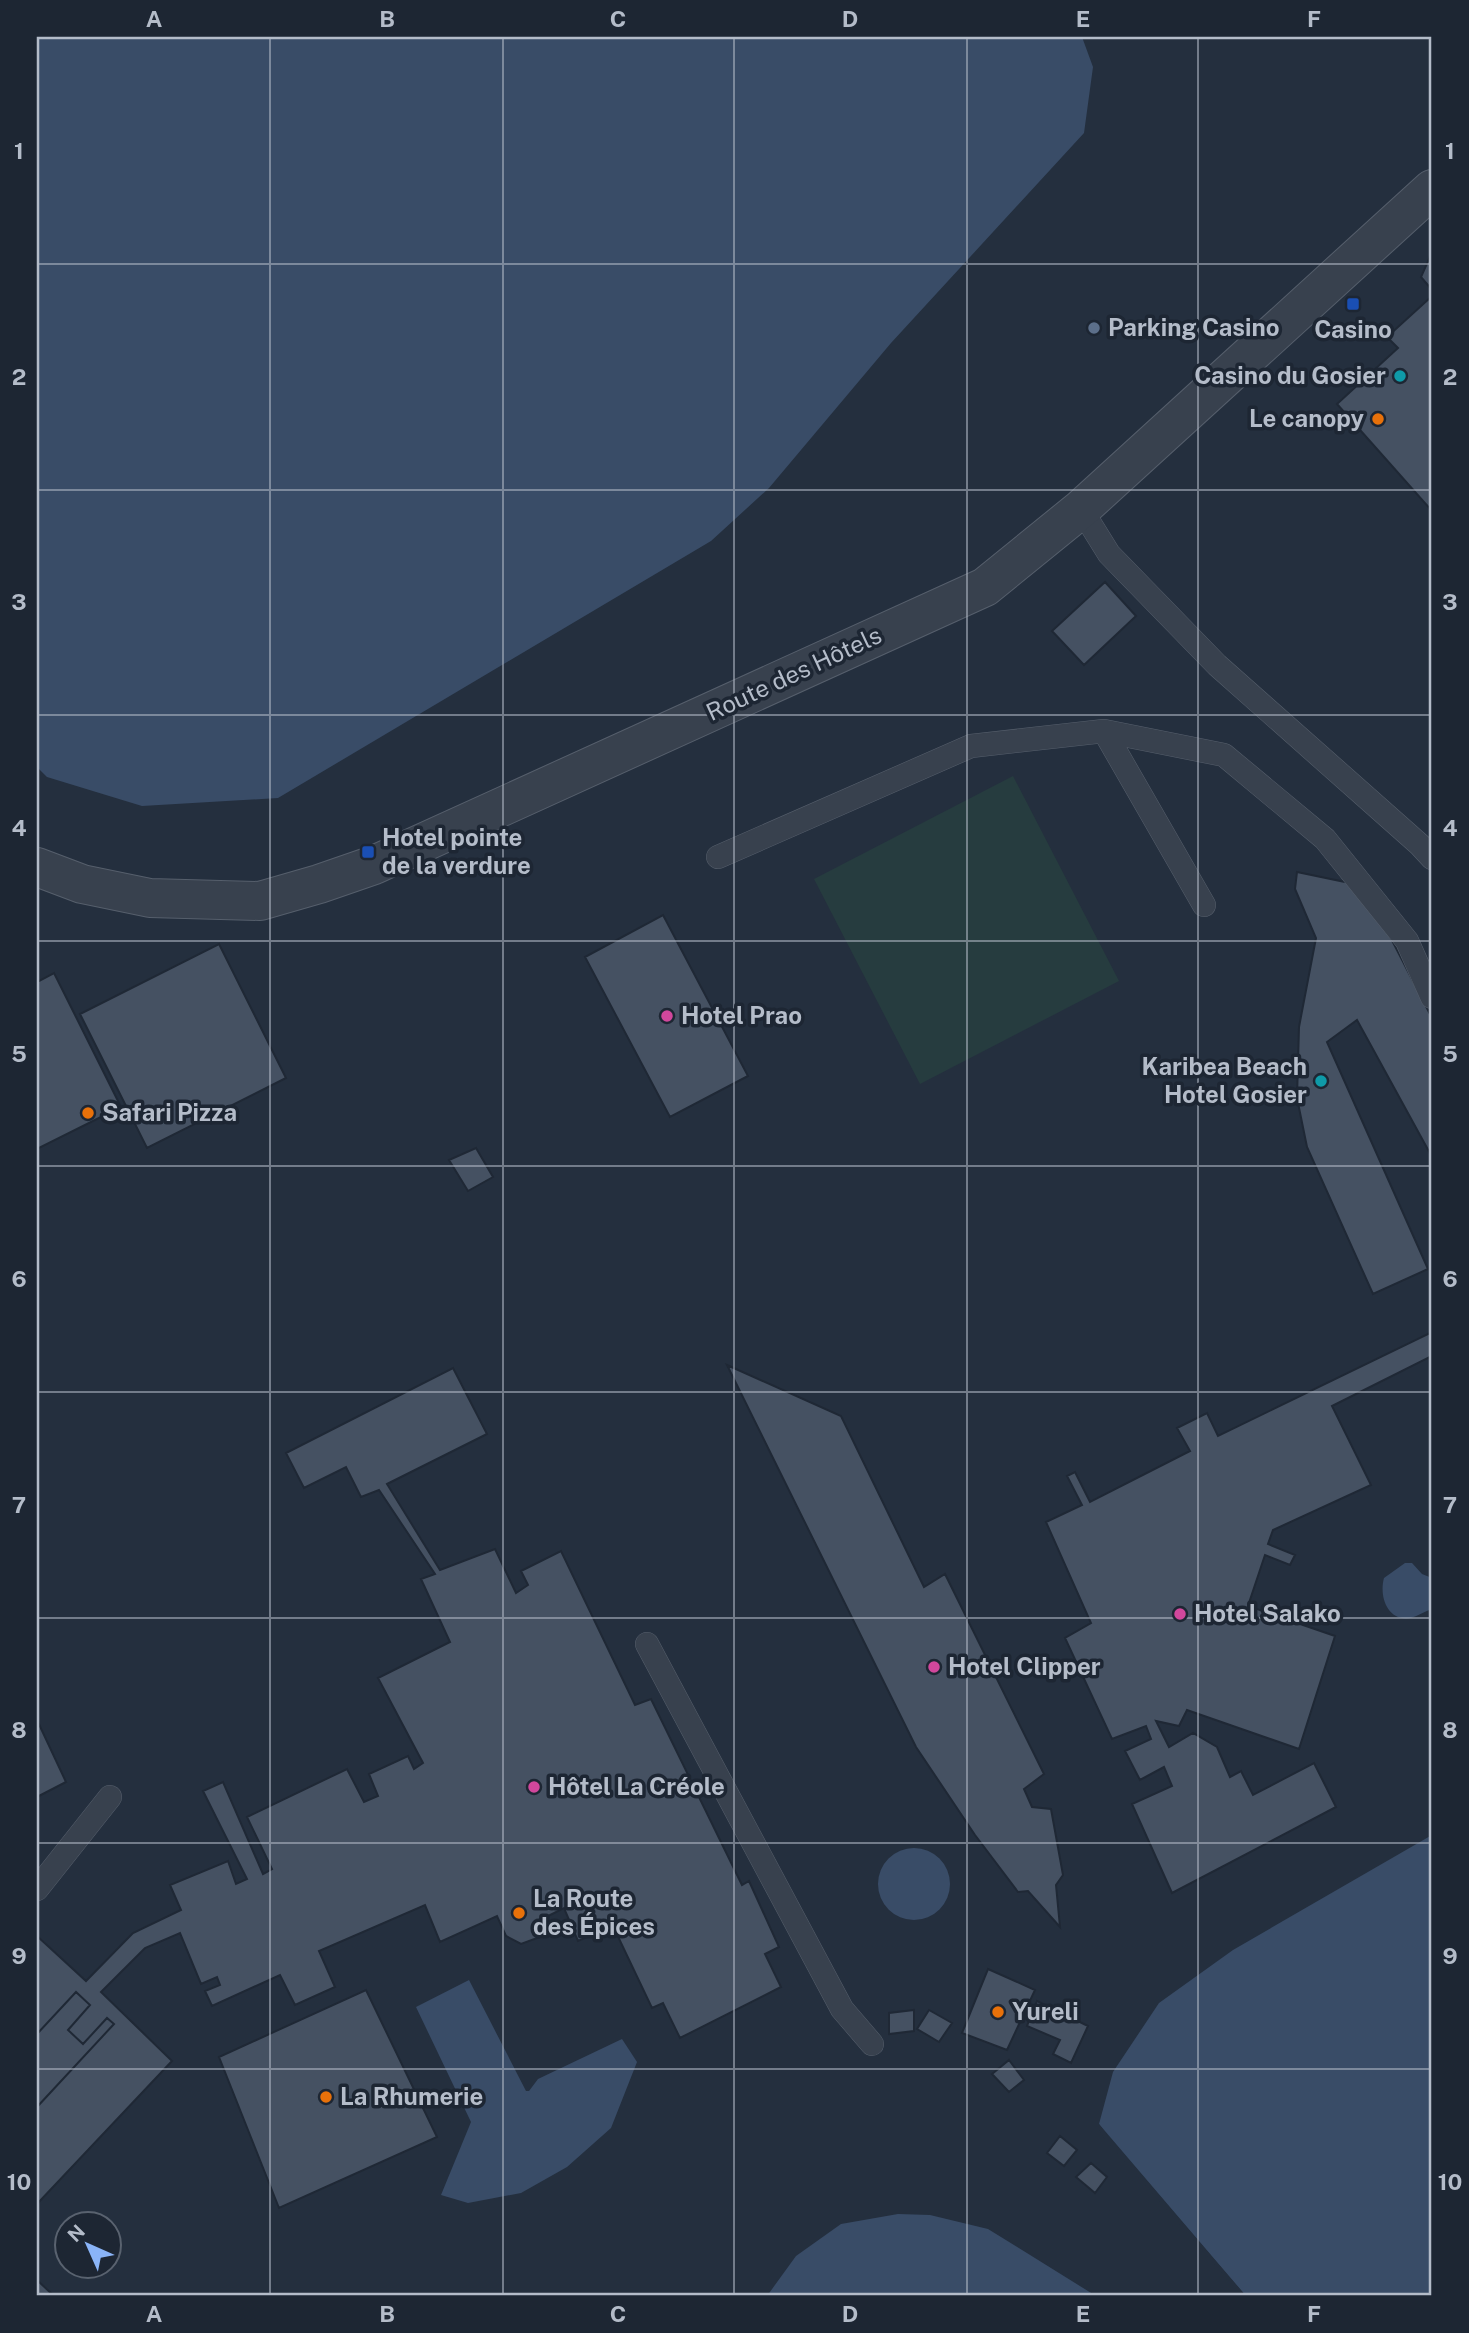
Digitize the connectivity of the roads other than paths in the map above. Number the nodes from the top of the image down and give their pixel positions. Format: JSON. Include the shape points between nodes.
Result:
{"nodes":[{"id":1,"x":1432,"y":190,"type":"edge"},
{"id":2,"x":1082,"y":509,"type":"junction"},
{"id":3,"x":1104,"y":731,"type":"junction"},
{"id":4,"x":718,"y":857,"type":"dead end"},
{"id":5,"x":1432,"y":858,"type":"edge"},
{"id":6,"x":37,"y":867,"type":"edge"},
{"id":7,"x":1204,"y":905,"type":"dead end"},
{"id":8,"x":1432,"y":997,"type":"edge"},
{"id":9,"x":647,"y":1644,"type":"dead end"},
{"id":10,"x":110,"y":1797,"type":"dead end"},
{"id":11,"x":37,"y":1889,"type":"edge"},
{"id":12,"x":872,"y":2044,"type":"dead end"}],
"edges":[{"from":1,"to":2,"type":"street","name":"Route des Hôtels"},
{"from":2,"to":5,"type":"lane","via":[[1109,554],[1217,665]]},
{"from":2,"to":6,"type":"street","name":"Route des Hôtels","via":[[985,587],[374,865],[319,884],[260,901],[150,898],[82,884]]},
{"from":3,"to":4,"type":"lane","via":[[971,746]]},
{"from":3,"to":7,"type":"lane"},
{"from":3,"to":8,"type":"lane","via":[[1224,755],[1325,839],[1407,940]]},
{"from":9,"to":12,"type":"lane","via":[[842,2009]]},
{"from":10,"to":11,"type":"lane"}]}
